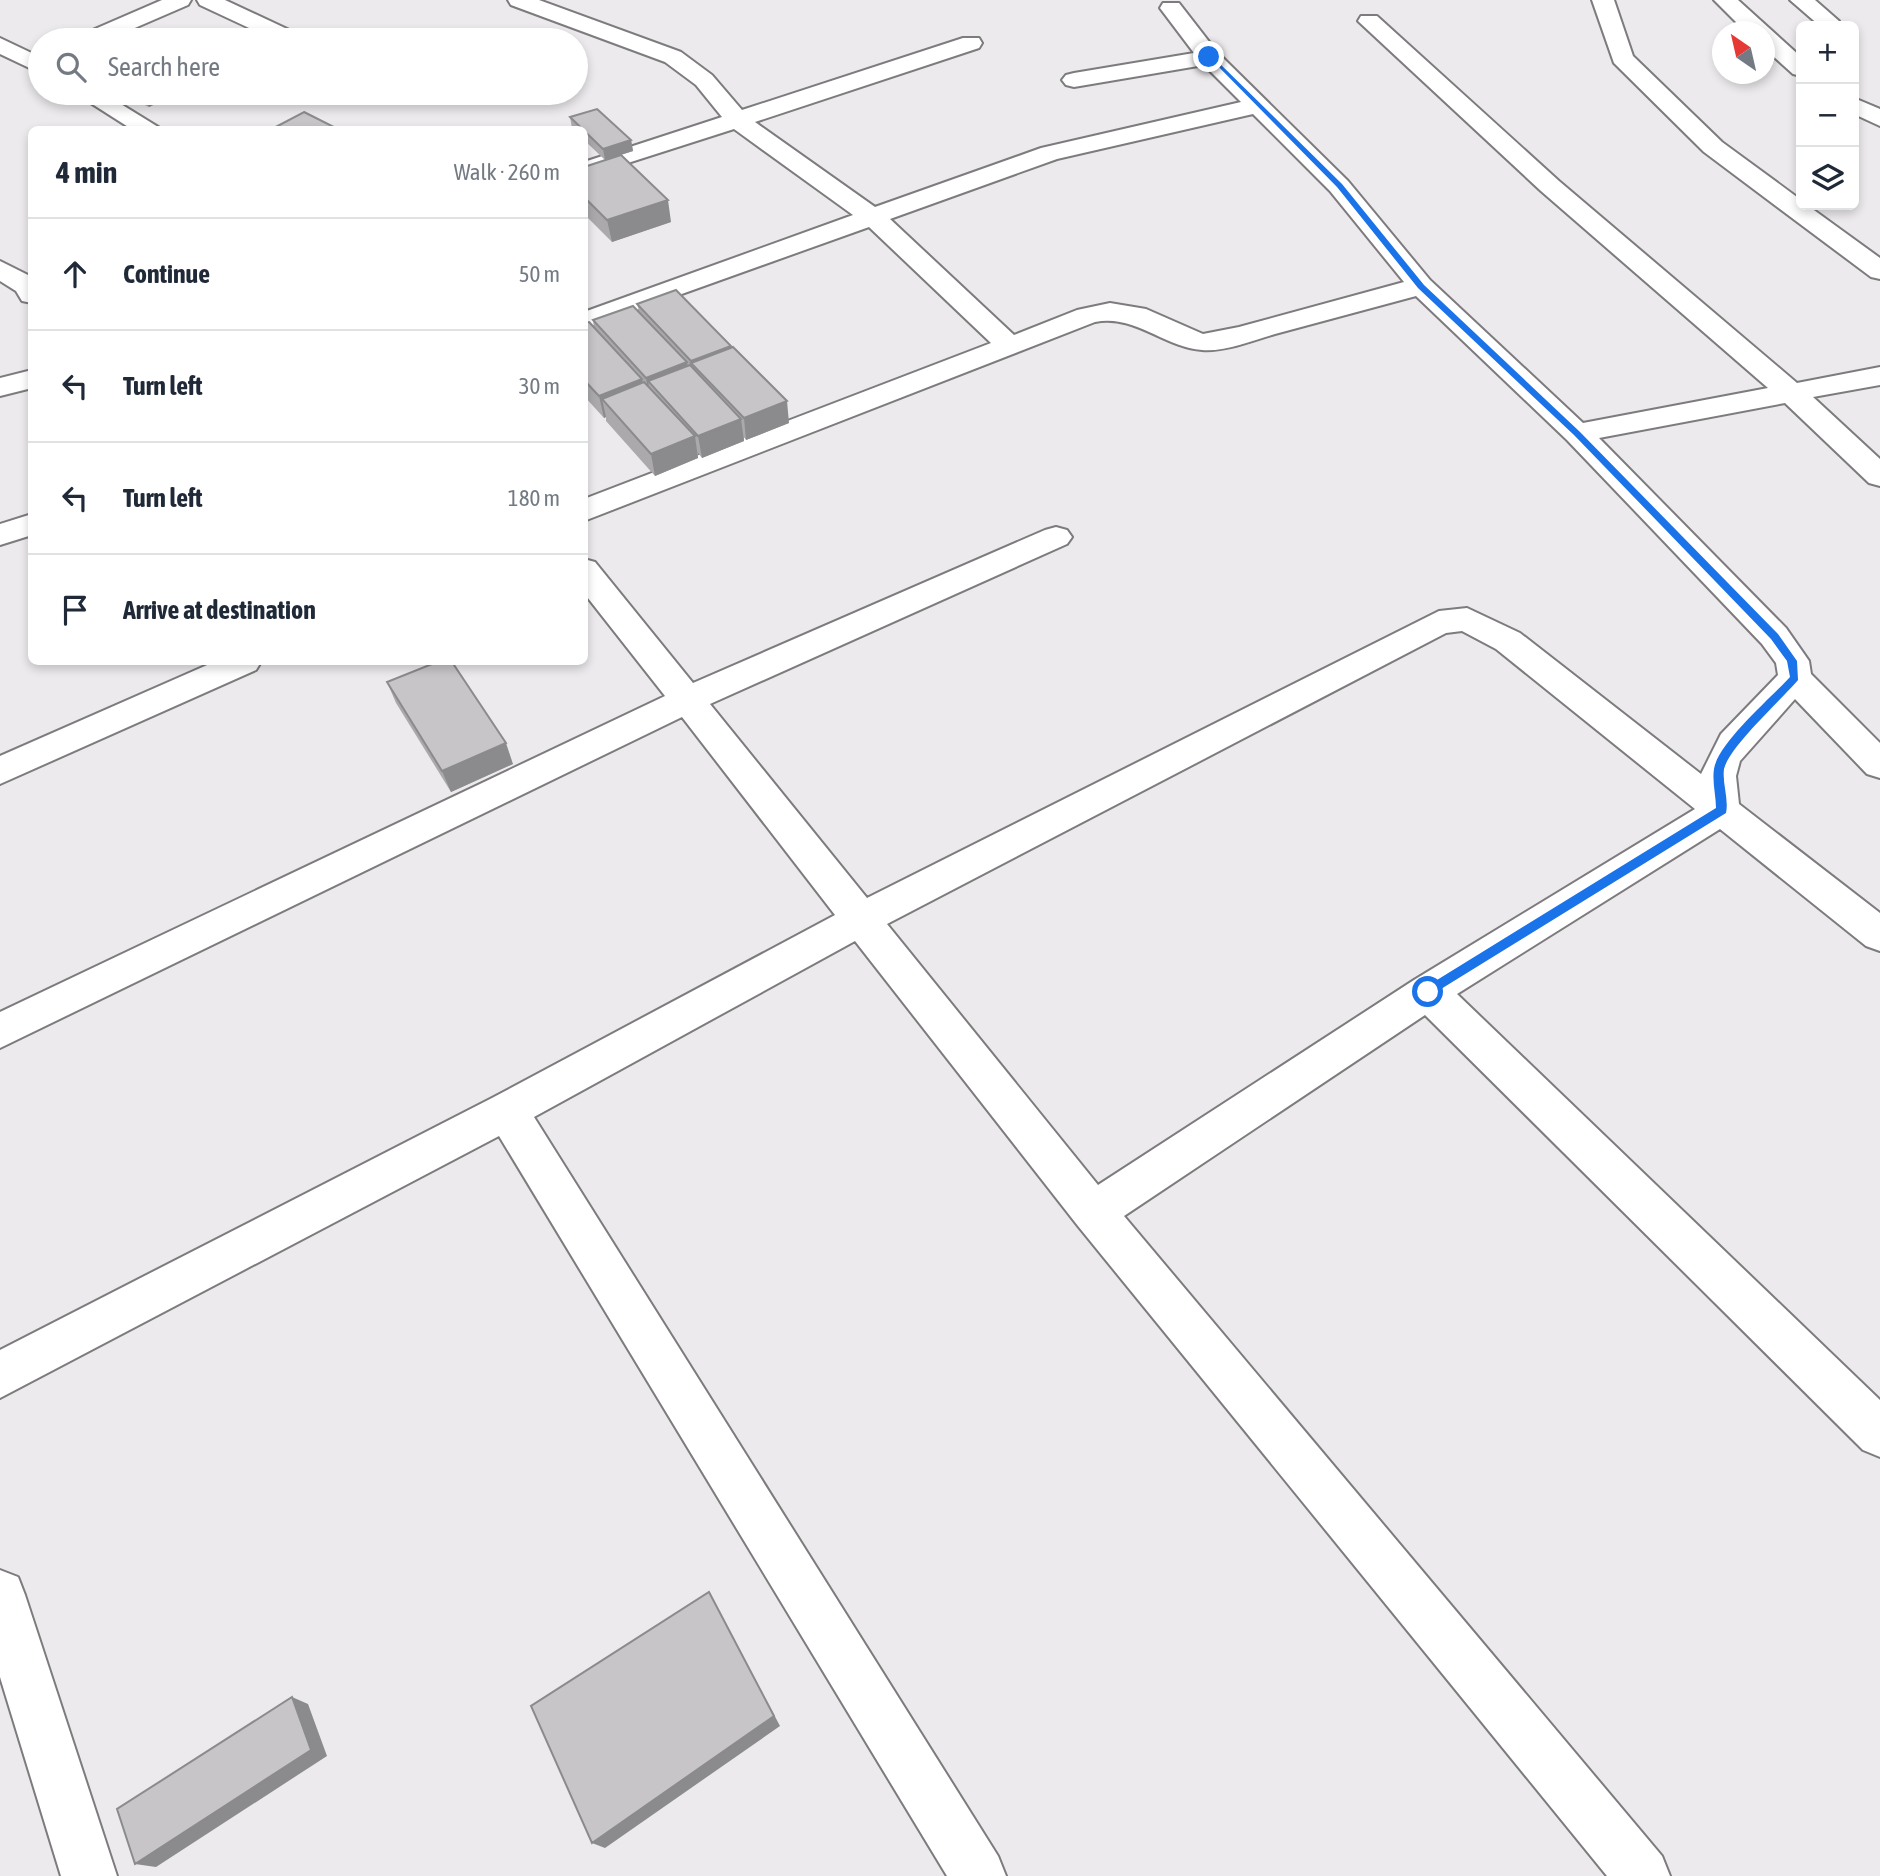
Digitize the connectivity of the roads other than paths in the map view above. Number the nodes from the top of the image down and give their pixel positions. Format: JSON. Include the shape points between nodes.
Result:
{"nodes":[{"id":1,"x":180,"y":0,"type":"edge"},
{"id":2,"x":208,"y":0,"type":"edge"},
{"id":3,"x":519,"y":0,"type":"edge"},
{"id":4,"x":1603,"y":0,"type":"edge"},
{"id":5,"x":1725,"y":0,"type":"edge"},
{"id":6,"x":1801,"y":0,"type":"edge"},
{"id":7,"x":1171,"y":8,"type":"dead end"},
{"id":8,"x":1368,"y":21,"type":"dead end"},
{"id":9,"x":1748,"y":21,"type":"edge"},
{"id":10,"x":1828,"y":21,"type":"dead end"},
{"id":11,"x":116,"y":28,"type":"edge"},
{"id":12,"x":267,"y":28,"type":"edge"},
{"id":13,"x":971,"y":44,"type":"dead end"},
{"id":14,"x":1775,"y":44,"type":"edge"},
{"id":15,"x":0,"y":45,"type":"edge"},
{"id":16,"x":1209,"y":57,"type":"junction"},
{"id":17,"x":28,"y":59,"type":"edge"},
{"id":18,"x":1796,"y":64,"type":"edge"},
{"id":19,"x":28,"y":68,"type":"edge"},
{"id":20,"x":12,"y":75,"type":"dead end"},
{"id":21,"x":1074,"y":80,"type":"dead end"},
{"id":22,"x":108,"y":105,"type":"edge"},
{"id":23,"x":1259,"y":105,"type":"junction"},
{"id":24,"x":737,"y":120,"type":"junction"},
{"id":25,"x":144,"y":126,"type":"edge"},
{"id":26,"x":588,"y":169,"type":"edge"},
{"id":27,"x":875,"y":219,"type":"junction"},
{"id":28,"x":0,"y":269,"type":"edge"},
{"id":29,"x":1880,"y":271,"type":"edge"},
{"id":30,"x":1421,"y":286,"type":"junction"},
{"id":31,"x":28,"y":289,"type":"edge"},
{"id":32,"x":588,"y":320,"type":"edge"},
{"id":33,"x":1010,"y":346,"type":"junction"},
{"id":34,"x":1880,"y":376,"type":"edge"},
{"id":35,"x":28,"y":380,"type":"edge"},
{"id":36,"x":0,"y":387,"type":"edge"},
{"id":37,"x":1791,"y":393,"type":"junction"},
{"id":38,"x":1577,"y":433,"type":"junction"},
{"id":39,"x":1880,"y":477,"type":"edge"},
{"id":40,"x":588,"y":509,"type":"edge"},
{"id":41,"x":28,"y":526,"type":"edge"},
{"id":42,"x":0,"y":536,"type":"edge"},
{"id":43,"x":1056,"y":537,"type":"dead end"},
{"id":44,"x":588,"y":575,"type":"edge"},
{"id":45,"x":237,"y":665,"type":"edge"},
{"id":46,"x":1795,"y":678,"type":"junction"},
{"id":47,"x":687,"y":699,"type":"junction"},
{"id":48,"x":1880,"y":765,"type":"edge"},
{"id":49,"x":0,"y":771,"type":"edge"},
{"id":50,"x":1722,"y":810,"type":"junction"},
{"id":51,"x":861,"y":919,"type":"junction"},
{"id":52,"x":1880,"y":935,"type":"edge"},
{"id":53,"x":1428,"y":992,"type":"junction"},
{"id":54,"x":0,"y":1031,"type":"edge"},
{"id":55,"x":507,"y":1111,"type":"junction"},
{"id":56,"x":1093,"y":1212,"type":"junction"},
{"id":57,"x":0,"y":1376,"type":"edge"},
{"id":58,"x":1880,"y":1433,"type":"edge"},
{"id":59,"x":0,"y":1595,"type":"edge"},
{"id":60,"x":89,"y":1876,"type":"edge"},
{"id":61,"x":978,"y":1876,"type":"edge"},
{"id":62,"x":1642,"y":1876,"type":"edge"}],
"edges":[{"from":1,"to":11,"type":"street"},
{"from":2,"to":12,"type":"street"},
{"from":3,"to":24,"type":"street","via":[[673,57],[704,80]]},
{"from":4,"to":29,"type":"street","via":[[1622,58],[1713,147]]},
{"from":5,"to":9,"type":"street"},
{"from":6,"to":10,"type":"street"},
{"from":7,"to":16,"type":"street"},
{"from":8,"to":37,"type":"street","via":[[1550,186]]},
{"from":13,"to":24,"type":"street"},
{"from":14,"to":18,"type":"street"},
{"from":15,"to":17,"type":"street"},
{"from":16,"to":21,"type":"street"},
{"from":16,"to":23,"type":"street"},
{"from":19,"to":20,"type":"street"},
{"from":22,"to":25,"type":"street"},
{"from":23,"to":27,"type":"street","via":[[1050,153]]},
{"from":23,"to":30,"type":"street","via":[[1339,186]]},
{"from":24,"to":26,"type":"street"},
{"from":24,"to":27,"type":"street"},
{"from":27,"to":32,"type":"street"},
{"from":27,"to":33,"type":"street"},
{"from":28,"to":31,"type":"street"},
{"from":30,"to":33,"type":"street","via":[[1203,342],[1136,315],[1110,311]]},
{"from":30,"to":38,"type":"street"},
{"from":33,"to":40,"type":"street"},
{"from":34,"to":37,"type":"street"},
{"from":35,"to":36,"type":"street"},
{"from":37,"to":38,"type":"street"},
{"from":37,"to":39,"type":"street"},
{"from":38,"to":46,"type":"street","via":[[1774,636],[1792,661]]},
{"from":41,"to":42,"type":"street"},
{"from":43,"to":47,"type":"street"},
{"from":44,"to":47,"type":"street"},
{"from":45,"to":49,"type":"street"},
{"from":46,"to":48,"type":"street"},
{"from":46,"to":50,"type":"street","via":[[1737,737],[1719,768]]},
{"from":47,"to":51,"type":"street"},
{"from":47,"to":54,"type":"street"},
{"from":50,"to":51,"type":"street","via":[[1508,640],[1467,619],[1439,622]]},
{"from":50,"to":52,"type":"street"},
{"from":50,"to":53,"type":"street"},
{"from":51,"to":55,"type":"street"},
{"from":51,"to":56,"type":"street"},
{"from":53,"to":56,"type":"street"},
{"from":53,"to":58,"type":"street"},
{"from":55,"to":57,"type":"street"},
{"from":55,"to":61,"type":"street"},
{"from":56,"to":62,"type":"street"},
{"from":59,"to":60,"type":"street"}]}
